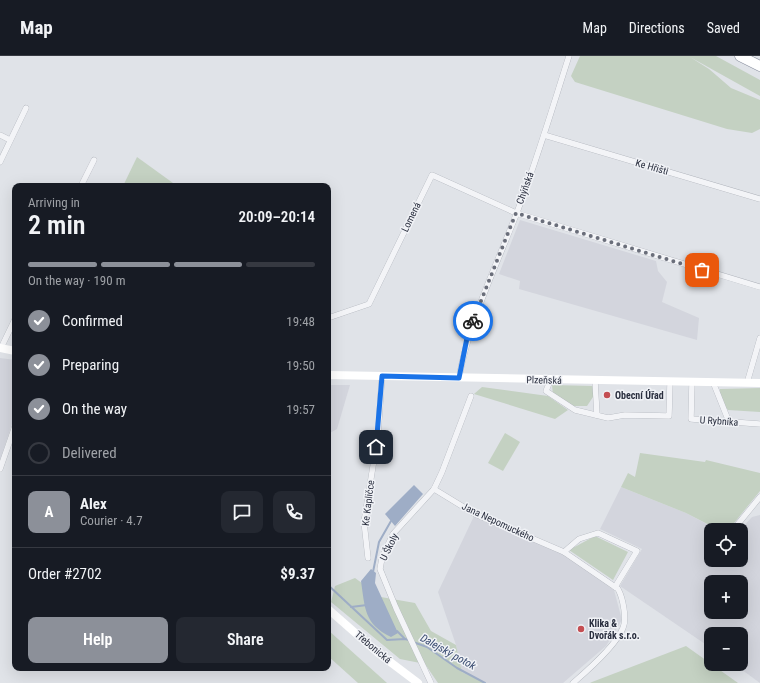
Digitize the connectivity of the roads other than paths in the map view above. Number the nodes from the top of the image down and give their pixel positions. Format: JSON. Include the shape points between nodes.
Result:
{"nodes":[{"id":1,"x":569,"y":56,"type":"edge"},
{"id":2,"x":740,"y":56,"type":"edge"},
{"id":3,"x":760,"y":66,"type":"edge"},
{"id":4,"x":26,"y":108,"type":"dead end"},
{"id":5,"x":0,"y":135,"type":"edge"},
{"id":6,"x":544,"y":135,"type":"junction"},
{"id":7,"x":10,"y":140,"type":"junction"},
{"id":8,"x":94,"y":160,"type":"dead end"},
{"id":9,"x":0,"y":162,"type":"edge"},
{"id":10,"x":82,"y":183,"type":"edge"},
{"id":11,"x":760,"y":199,"type":"edge"},
{"id":12,"x":516,"y":213,"type":"junction"},
{"id":13,"x":760,"y":287,"type":"edge"},
{"id":14,"x":331,"y":317,"type":"edge"},
{"id":15,"x":12,"y":325,"type":"edge"},
{"id":16,"x":760,"y":338,"type":"edge"},
{"id":17,"x":0,"y":348,"type":"edge"},
{"id":18,"x":12,"y":350,"type":"edge"},
{"id":19,"x":331,"y":376,"type":"edge"},
{"id":20,"x":382,"y":376,"type":"junction"},
{"id":21,"x":459,"y":378,"type":"junction"},
{"id":22,"x":550,"y":380,"type":"junction"},
{"id":23,"x":595,"y":381,"type":"junction"},
{"id":24,"x":670,"y":382,"type":"junction"},
{"id":25,"x":692,"y":382,"type":"junction"},
{"id":26,"x":713,"y":382,"type":"junction"},
{"id":27,"x":747,"y":383,"type":"junction"},
{"id":28,"x":760,"y":383,"type":"edge"},
{"id":29,"x":471,"y":396,"type":"dead end"},
{"id":30,"x":597,"y":415,"type":"junction"},
{"id":31,"x":729,"y":422,"type":"junction"},
{"id":32,"x":760,"y":424,"type":"edge"},
{"id":33,"x":12,"y":434,"type":"edge"},
{"id":34,"x":0,"y":468,"type":"edge"},
{"id":35,"x":434,"y":489,"type":"junction"},
{"id":36,"x":760,"y":497,"type":"edge"},
{"id":37,"x":739,"y":523,"type":"edge"},
{"id":38,"x":564,"y":552,"type":"junction"},
{"id":39,"x":368,"y":558,"type":"dead end"},
{"id":40,"x":615,"y":587,"type":"junction"},
{"id":41,"x":331,"y":612,"type":"edge"},
{"id":42,"x":418,"y":683,"type":"edge"},
{"id":43,"x":431,"y":683,"type":"edge"},
{"id":44,"x":573,"y":683,"type":"edge"}],
"edges":[{"from":1,"to":6,"type":"street","name":"Chýňská"},
{"from":2,"to":3,"type":"highway"},
{"from":4,"to":7,"type":"street"},
{"from":5,"to":7,"type":"street"},
{"from":6,"to":11,"type":"street","name":"Ke Hřišti"},
{"from":6,"to":12,"type":"street","name":"Chýňská"},
{"from":7,"to":9,"type":"street"},
{"from":8,"to":10,"type":"street"},
{"from":12,"to":13,"type":"street"},
{"from":12,"to":14,"type":"street","name":"Lomená","via":[[432,175],[369,304]]},
{"from":12,"to":21,"type":"street","name":"Chýňská","via":[[468,333]]},
{"from":15,"to":17,"type":"street"},
{"from":16,"to":27,"type":"street"},
{"from":17,"to":18,"type":"main road"},
{"from":19,"to":20,"type":"main road","name":"Plzeňská"},
{"from":20,"to":21,"type":"main road","name":"Plzeňská"},
{"from":20,"to":39,"type":"street","name":"Ke Kapličce","via":[[378,435],[364,522]]},
{"from":21,"to":22,"type":"main road","name":"Plzeňská"},
{"from":22,"to":23,"type":"main road","name":"Plzeňská"},
{"from":22,"to":30,"type":"street","via":[[546,391],[575,410]]},
{"from":23,"to":24,"type":"main road","name":"Plzeňská"},
{"from":23,"to":30,"type":"street"},
{"from":24,"to":25,"type":"main road","name":"Plzeňská"},
{"from":24,"to":30,"type":"street","via":[[670,416],[625,415],[608,418]]},
{"from":25,"to":26,"type":"main road","name":"Plzeňská"},
{"from":25,"to":31,"type":"street","name":"U Rybníka","via":[[691,419]]},
{"from":26,"to":27,"type":"main road","name":"Plzeňská"},
{"from":26,"to":31,"type":"street"},
{"from":27,"to":28,"type":"main road","name":"Plzeňská"},
{"from":29,"to":35,"type":"street","name":"U Školy"},
{"from":31,"to":32,"type":"street","name":"U Rybníka"},
{"from":33,"to":34,"type":"street"},
{"from":35,"to":38,"type":"street","name":"Jana Nepomuckého","via":[[475,514]]},
{"from":35,"to":43,"type":"street","name":"U Školy","via":[[393,534],[380,569]]},
{"from":36,"to":37,"type":"street"},
{"from":38,"to":40,"type":"street","name":"Jana Nepomuckého"},
{"from":38,"to":40,"type":"street","via":[[579,539],[598,533],[638,551]]},
{"from":40,"to":44,"type":"street","via":[[621,595],[625,619],[623,629],[614,642]]},
{"from":41,"to":42,"type":"main road","name":"Třebonická","via":[[377,652]]}]}
